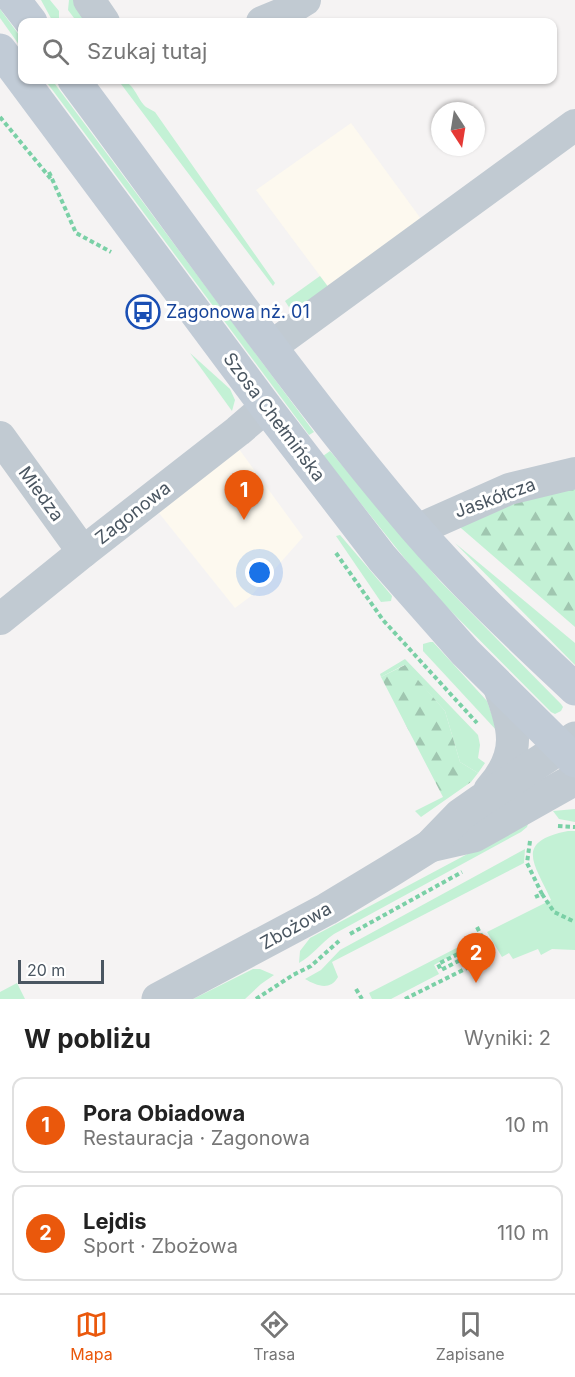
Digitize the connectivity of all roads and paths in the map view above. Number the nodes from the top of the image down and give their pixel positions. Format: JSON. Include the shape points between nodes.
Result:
{"nodes":[{"id":1,"x":14,"y":0,"type":"edge"},
{"id":2,"x":89,"y":0,"type":"edge"},
{"id":3,"x":305,"y":0,"type":"edge"},
{"id":4,"x":28,"y":18,"type":"edge"},
{"id":5,"x":101,"y":18,"type":"edge"},
{"id":6,"x":272,"y":18,"type":"edge"},
{"id":7,"x":0,"y":50,"type":"edge"},
{"id":8,"x":18,"y":74,"type":"edge"},
{"id":9,"x":25,"y":84,"type":"edge"},
{"id":10,"x":77,"y":84,"type":"edge"},
{"id":11,"x":0,"y":117,"type":"edge"},
{"id":12,"x":575,"y":125,"type":"edge"},
{"id":13,"x":46,"y":163,"type":"dead end"},
{"id":14,"x":55,"y":185,"type":"junction"},
{"id":15,"x":111,"y":252,"type":"dead end"},
{"id":16,"x":272,"y":346,"type":"junction"},
{"id":17,"x":266,"y":407,"type":"junction"},
{"id":18,"x":0,"y":437,"type":"edge"},
{"id":19,"x":575,"y":473,"type":"edge"},
{"id":20,"x":417,"y":530,"type":"junction"},
{"id":21,"x":83,"y":552,"type":"junction"},
{"id":22,"x":0,"y":619,"type":"edge"},
{"id":23,"x":499,"y":686,"type":"junction"},
{"id":24,"x":575,"y":688,"type":"edge"},
{"id":25,"x":570,"y":749,"type":"edge"},
{"id":26,"x":575,"y":779,"type":"edge"},
{"id":27,"x":480,"y":801,"type":"junction"},
{"id":28,"x":550,"y":826,"type":"dead end"},
{"id":29,"x":575,"y":827,"type":"edge"},
{"id":30,"x":520,"y":840,"type":"dead end"},
{"id":31,"x":430,"y":846,"type":"junction"},
{"id":32,"x":469,"y":868,"type":"dead end"},
{"id":33,"x":542,"y":894,"type":"junction"},
{"id":34,"x":535,"y":897,"type":"dead end"},
{"id":35,"x":575,"y":922,"type":"edge"},
{"id":36,"x":477,"y":927,"type":"dead end"},
{"id":37,"x":484,"y":941,"type":"junction"},
{"id":38,"x":481,"y":961,"type":"junction"},
{"id":39,"x":356,"y":989,"type":"dead end"},
{"id":40,"x":158,"y":999,"type":"edge"},
{"id":41,"x":255,"y":999,"type":"edge"},
{"id":42,"x":362,"y":999,"type":"edge"},
{"id":43,"x":405,"y":999,"type":"edge"}],
"edges":[{"from":1,"to":4,"type":"main road"},
{"from":2,"to":5,"type":"street"},
{"from":3,"to":6,"type":"street"},
{"from":7,"to":8,"type":"main road","name":"Szosa Chełmińska"},
{"from":9,"to":17,"type":"main road","name":"Szosa Chełmińska"},
{"from":10,"to":16,"type":"main road"},
{"from":11,"to":14,"type":"path"},
{"from":12,"to":16,"type":"street"},
{"from":13,"to":14,"type":"path"},
{"from":14,"to":15,"type":"path","via":[[76,233]]},
{"from":16,"to":20,"type":"main road","via":[[338,435]]},
{"from":17,"to":21,"type":"street","name":"Zagonowa"},
{"from":17,"to":23,"type":"main road","name":"Szosa Chełmińska","via":[[382,558]]},
{"from":18,"to":21,"type":"street","name":"Miedza"},
{"from":19,"to":20,"type":"street","name":"Jaskółcza","via":[[508,489]]},
{"from":20,"to":24,"type":"main road"},
{"from":21,"to":22,"type":"street","name":"Zagonowa"},
{"from":23,"to":25,"type":"main road","name":"Szosa Chełmińska"},
{"from":23,"to":27,"type":"street","name":"Zbożowa","via":[[511,718],[513,752],[500,777]]},
{"from":25,"to":27,"type":"street","name":"Zbożowa"},
{"from":26,"to":31,"type":"street","name":"Zbożowa","via":[[474,836]]},
{"from":27,"to":31,"type":"street","name":"Zbożowa"},
{"from":28,"to":29,"type":"path"},
{"from":30,"to":33,"type":"path","via":[[531,834],[527,863]]},
{"from":31,"to":40,"type":"street","name":"Zbożowa","via":[[327,909]]},
{"from":32,"to":41,"type":"path","via":[[335,943],[311,966]]},
{"from":33,"to":34,"type":"path"},
{"from":33,"to":35,"type":"path","via":[[554,912]]},
{"from":36,"to":37,"type":"path"},
{"from":37,"to":38,"type":"path","via":[[491,954]]},
{"from":37,"to":38,"type":"path","via":[[438,964],[441,970],[476,952]]},
{"from":38,"to":43,"type":"path"},
{"from":39,"to":42,"type":"path"}]}
